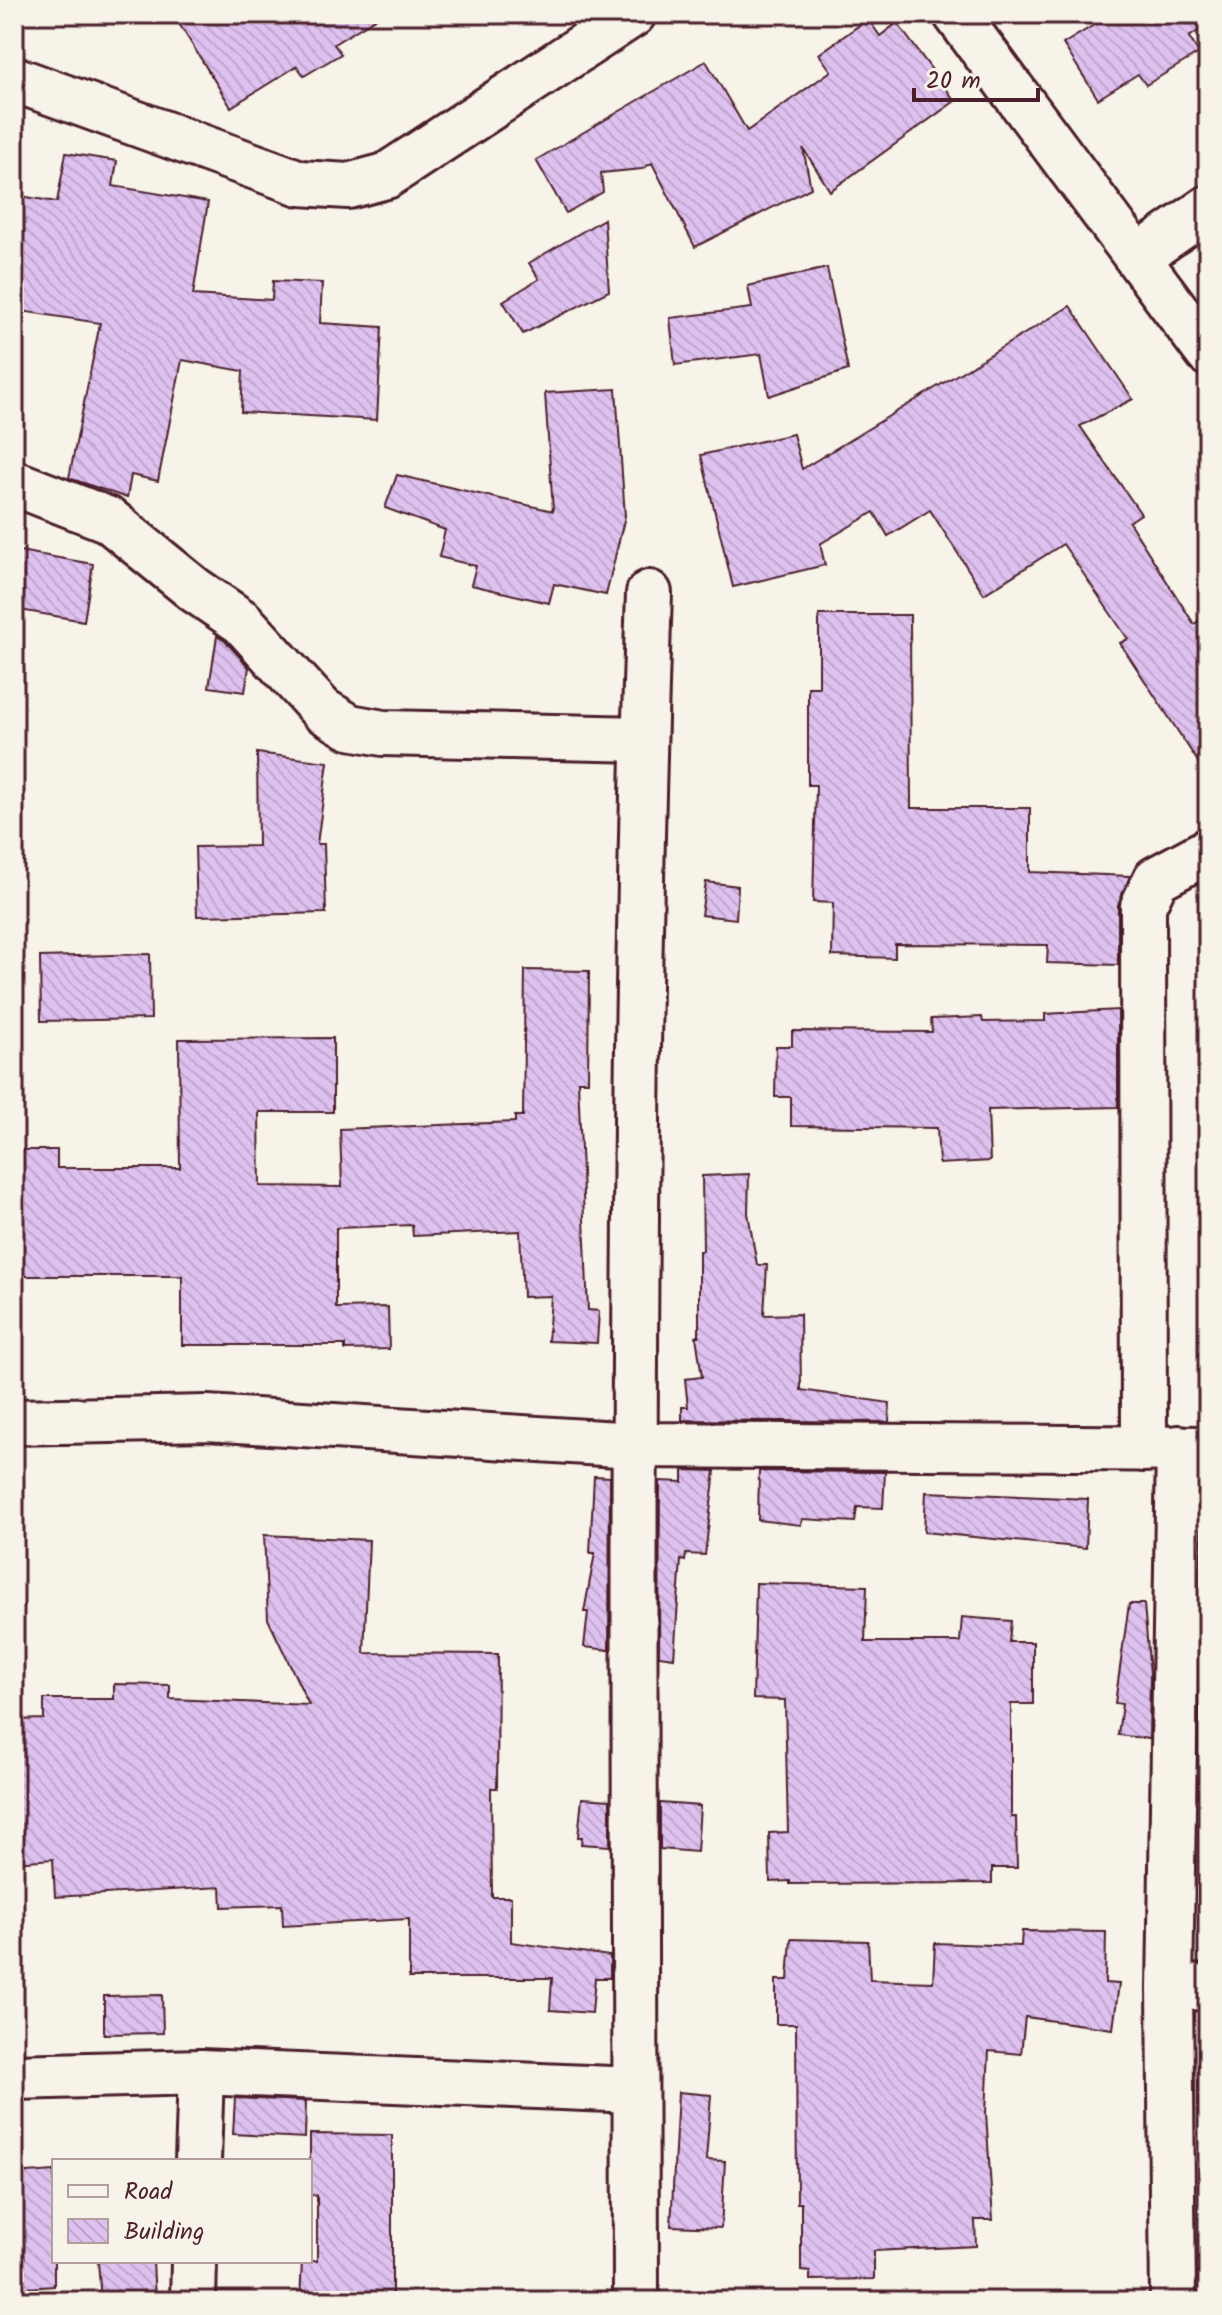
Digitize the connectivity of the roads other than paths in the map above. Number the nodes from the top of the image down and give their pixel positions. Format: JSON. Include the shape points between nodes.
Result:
{"nodes":[{"id":1,"x":633,"y":14,"type":"edge"},
{"id":2,"x":956,"y":14,"type":"edge"},
{"id":3,"x":14,"y":79,"type":"edge"},
{"id":4,"x":1208,"y":208,"type":"edge"},
{"id":5,"x":1138,"y":257,"type":"junction"},
{"id":6,"x":1208,"y":353,"type":"edge"},
{"id":7,"x":14,"y":483,"type":"edge"},
{"id":8,"x":649,"y":593,"type":"dead end"},
{"id":9,"x":644,"y":739,"type":"junction"},
{"id":10,"x":1208,"y":851,"type":"edge"},
{"id":11,"x":14,"y":1422,"type":"edge"},
{"id":12,"x":634,"y":1445,"type":"junction"},
{"id":13,"x":1177,"y":1449,"type":"edge"},
{"id":14,"x":1189,"y":1988,"type":"edge"},
{"id":15,"x":201,"y":2072,"type":"junction"},
{"id":16,"x":14,"y":2077,"type":"edge"},
{"id":17,"x":635,"y":2090,"type":"junction"},
{"id":18,"x":198,"y":2159,"type":"edge"},
{"id":19,"x":194,"y":2263,"type":"edge"},
{"id":20,"x":193,"y":2301,"type":"edge"},
{"id":21,"x":636,"y":2301,"type":"edge"},
{"id":22,"x":1173,"y":2301,"type":"edge"}],
"edges":[{"from":1,"to":3,"type":"street","via":[[386,176],[348,186],[300,183]]},
{"from":2,"to":5,"type":"street"},
{"from":4,"to":5,"type":"street"},
{"from":5,"to":6,"type":"street"},
{"from":7,"to":9,"type":"street","via":[[109,520],[242,622],[322,710],[350,727],[383,733]]},
{"from":8,"to":9,"type":"street"},
{"from":9,"to":12,"type":"street"},
{"from":10,"to":13,"type":"street","via":[[1156,879],[1143,906]]},
{"from":11,"to":12,"type":"street","via":[[207,1418]]},
{"from":12,"to":13,"type":"street"},
{"from":12,"to":17,"type":"street"},
{"from":13,"to":14,"type":"street"},
{"from":14,"to":22,"type":"street"},
{"from":15,"to":16,"type":"street"},
{"from":15,"to":17,"type":"street"},
{"from":15,"to":18,"type":"street"},
{"from":17,"to":21,"type":"street"},
{"from":19,"to":20,"type":"street"}]}
